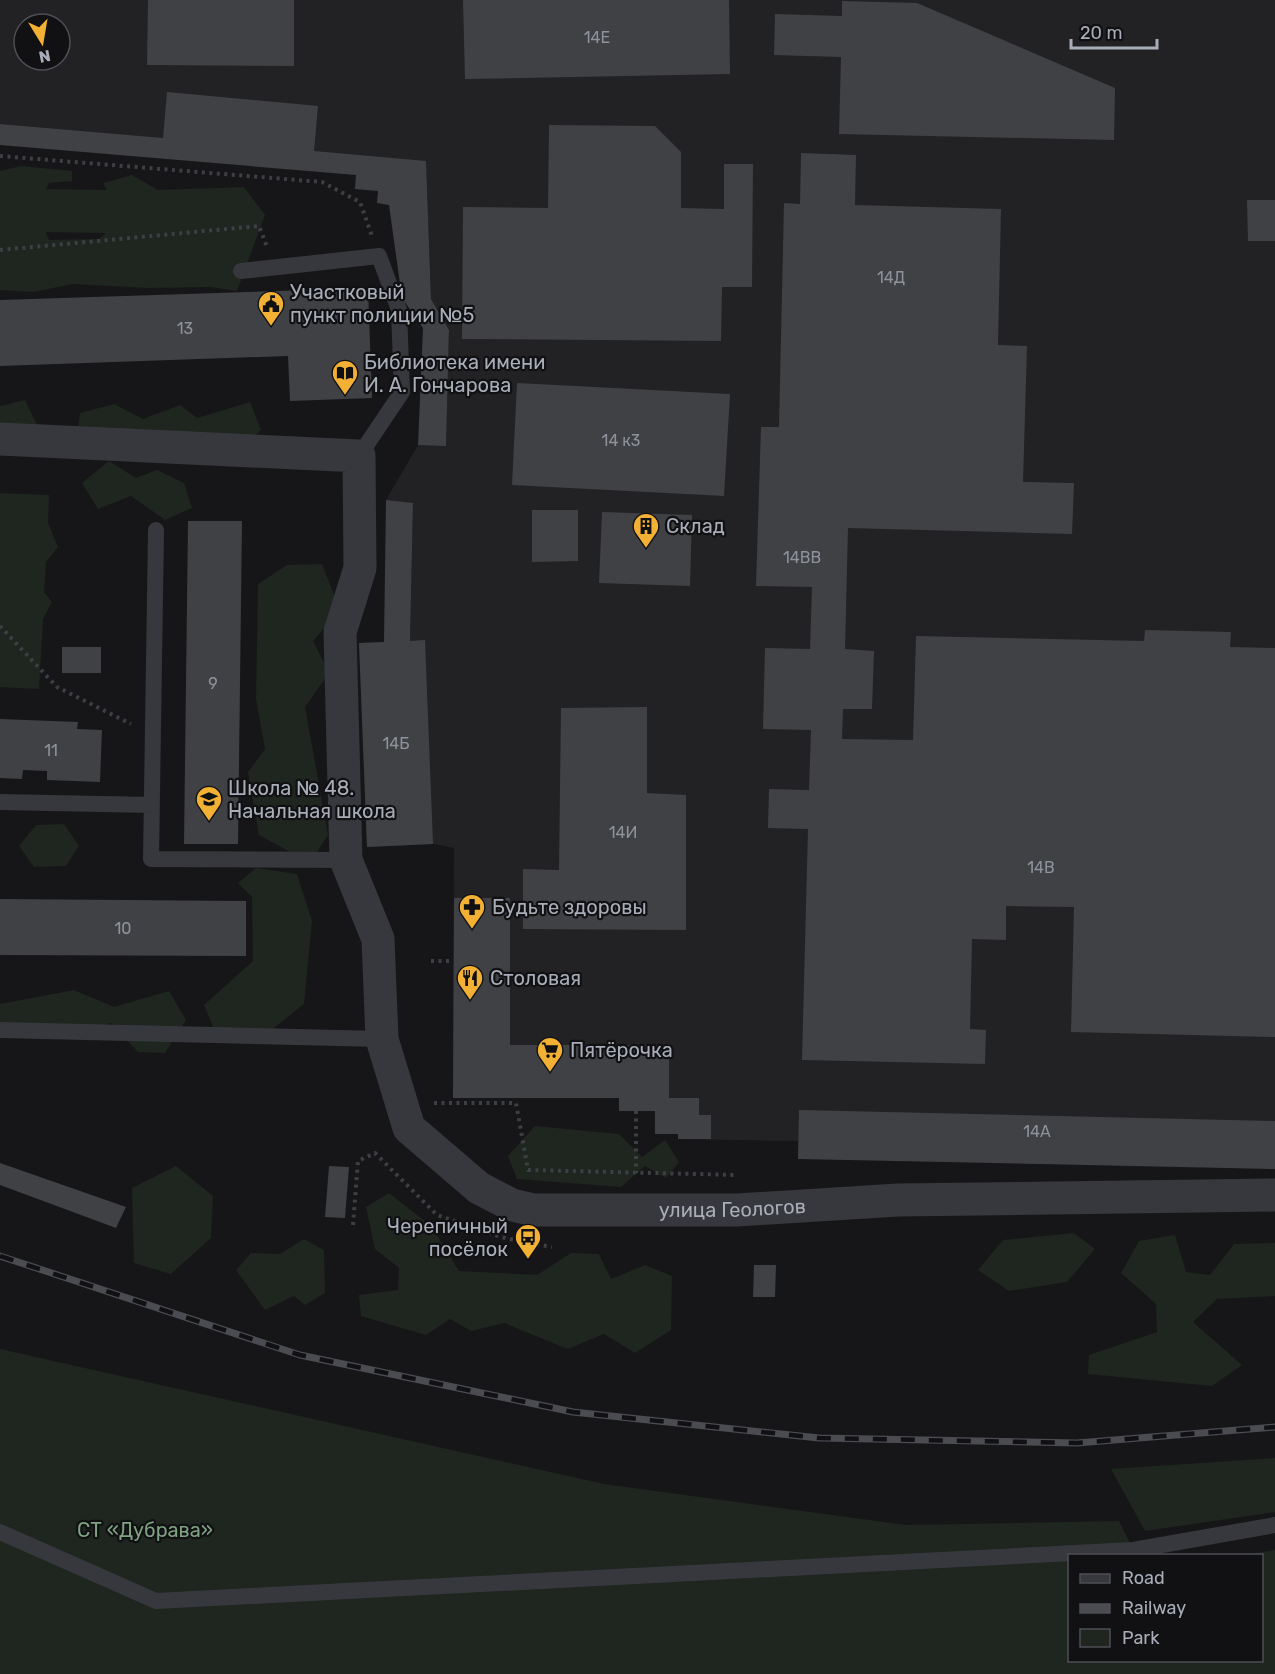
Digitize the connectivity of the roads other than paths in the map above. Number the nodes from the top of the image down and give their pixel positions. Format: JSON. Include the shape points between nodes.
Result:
{"nodes":[{"id":1,"x":241,"y":271,"type":"dead end"},
{"id":2,"x":0,"y":439,"type":"edge"},
{"id":3,"x":359,"y":456,"type":"junction"},
{"id":4,"x":156,"y":530,"type":"dead end"},
{"id":5,"x":0,"y":802,"type":"edge"},
{"id":6,"x":152,"y":805,"type":"junction"},
{"id":7,"x":346,"y":860,"type":"junction"},
{"id":8,"x":0,"y":1029,"type":"edge"},
{"id":9,"x":382,"y":1039,"type":"junction"},
{"id":10,"x":1275,"y":1196,"type":"edge"},
{"id":11,"x":1275,"y":1525,"type":"edge"},
{"id":12,"x":0,"y":1532,"type":"edge"}],
"edges":[{"from":1,"to":3,"type":"lane","via":[[379,256],[399,310],[402,393]]},
{"from":2,"to":3,"type":"street"},
{"from":3,"to":7,"type":"street","via":[[360,568],[340,633]]},
{"from":4,"to":6,"type":"lane"},
{"from":5,"to":6,"type":"lane"},
{"from":6,"to":7,"type":"lane","via":[[151,859]]},
{"from":7,"to":9,"type":"street","name":"улица Геологов","via":[[378,939]]},
{"from":8,"to":9,"type":"lane"},
{"from":9,"to":10,"type":"street","name":"улица Геологов","via":[[410,1128],[479,1188],[512,1205],[534,1209],[737,1210],[898,1200]]},
{"from":11,"to":12,"type":"lane","via":[[1133,1550],[156,1601]]}]}
